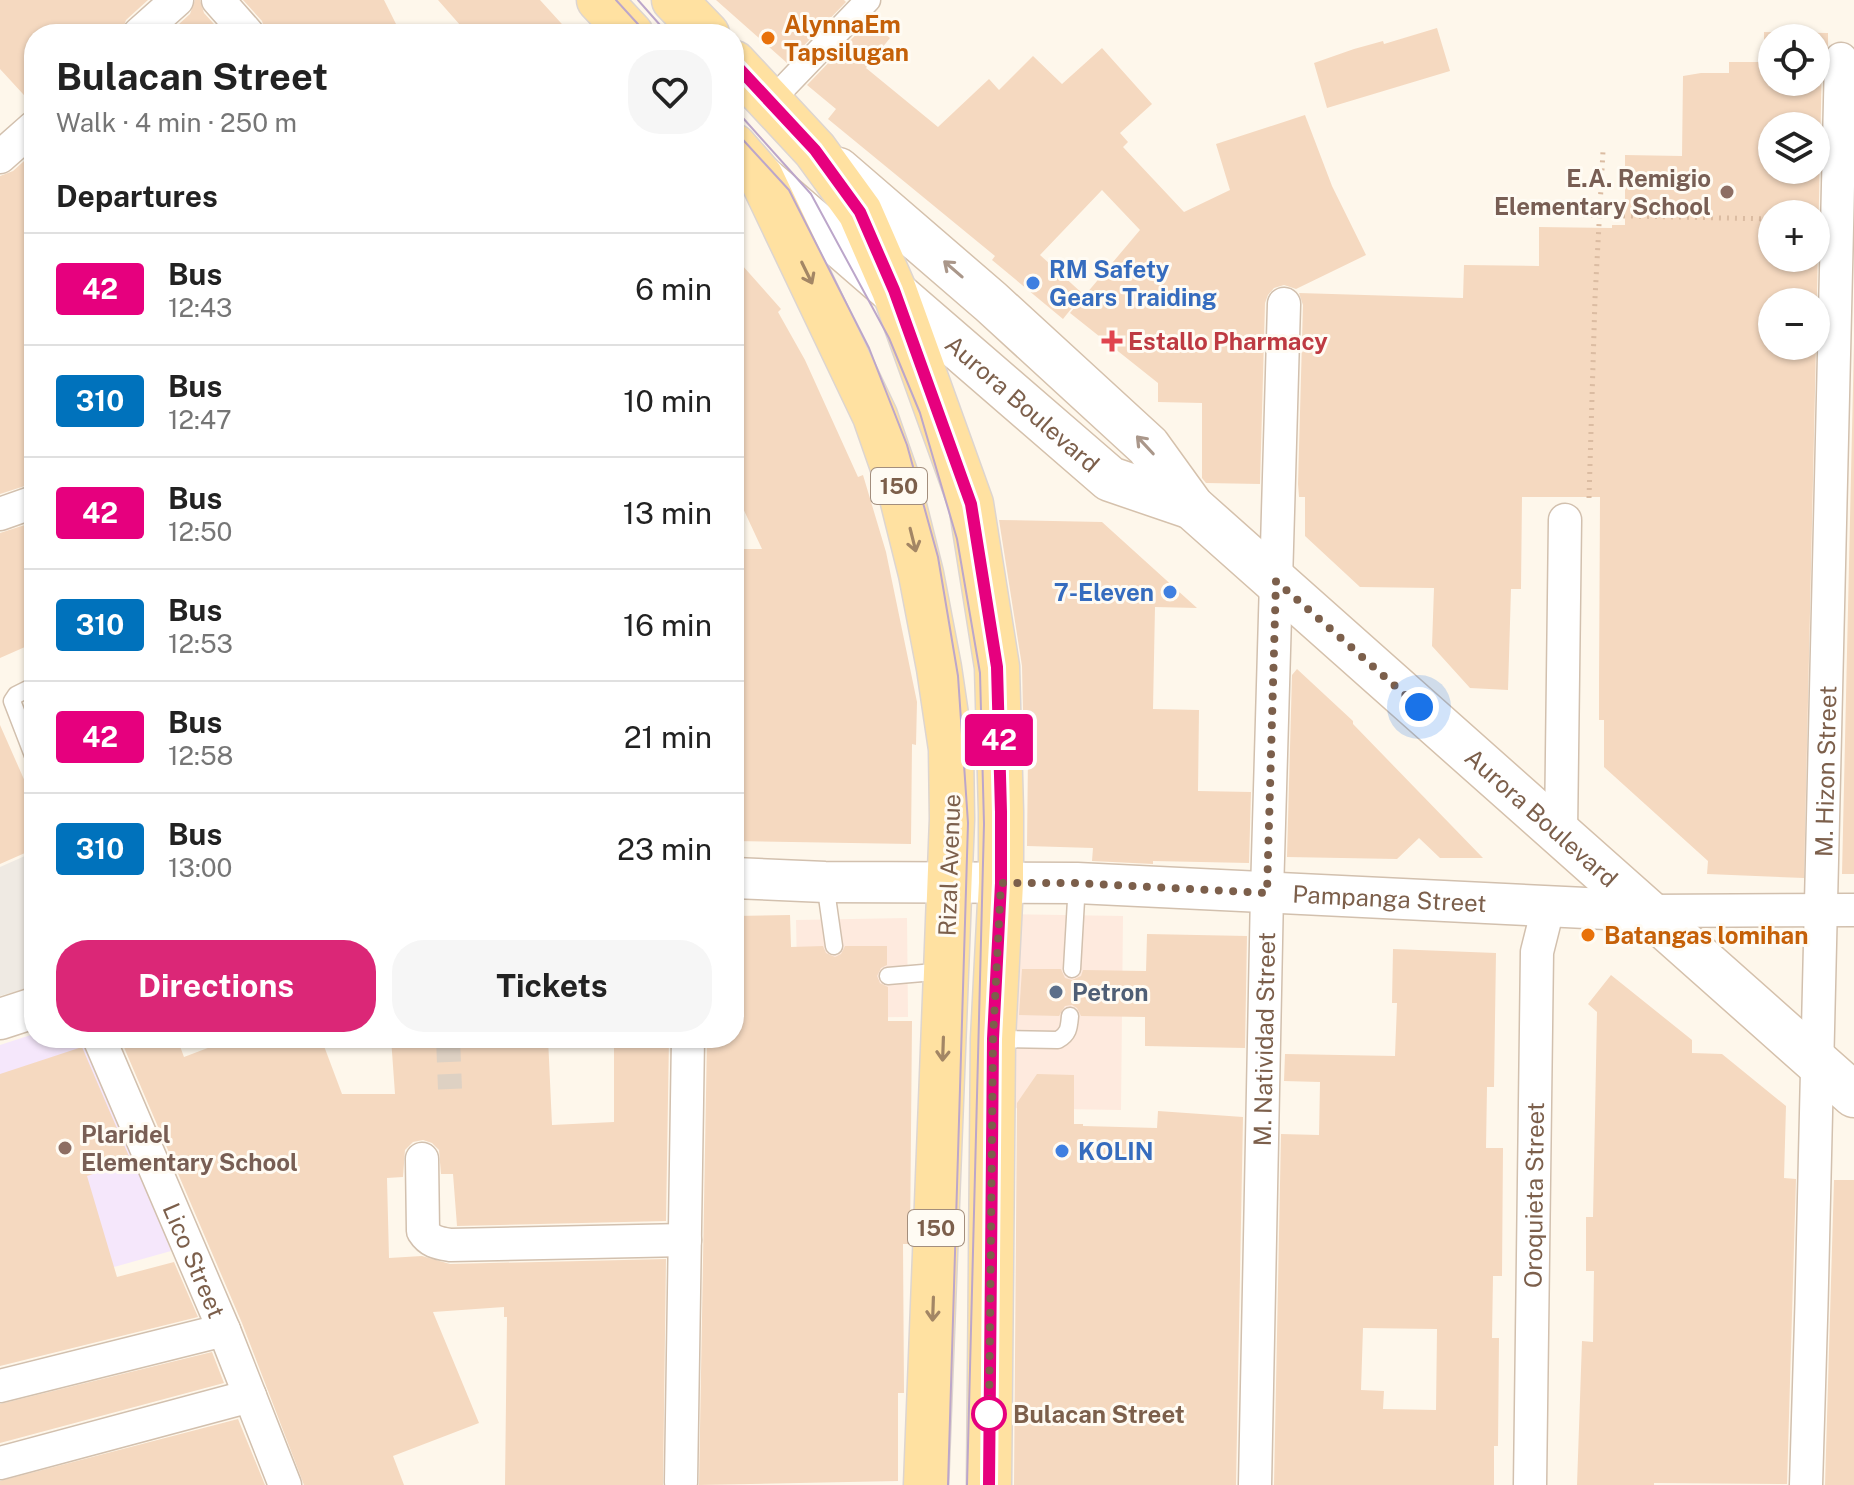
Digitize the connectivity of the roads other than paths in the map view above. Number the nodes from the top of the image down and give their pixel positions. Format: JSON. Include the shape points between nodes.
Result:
{"nodes":[{"id":1,"x":177,"y":0,"type":"edge"},
{"id":2,"x":218,"y":0,"type":"edge"},
{"id":3,"x":599,"y":0,"type":"edge"},
{"id":4,"x":674,"y":0,"type":"edge"},
{"id":5,"x":868,"y":0,"type":"edge"},
{"id":6,"x":150,"y":24,"type":"edge"},
{"id":7,"x":239,"y":24,"type":"edge"},
{"id":8,"x":622,"y":24,"type":"edge"},
{"id":9,"x":697,"y":24,"type":"edge"},
{"id":10,"x":1841,"y":59,"type":"dead end"},
{"id":11,"x":744,"y":73,"type":"edge"},
{"id":12,"x":771,"y":101,"type":"junction"},
{"id":13,"x":24,"y":136,"type":"edge"},
{"id":14,"x":815,"y":150,"type":"junction"},
{"id":15,"x":0,"y":157,"type":"edge"},
{"id":16,"x":748,"y":162,"type":"edge"},
{"id":17,"x":894,"y":290,"type":"junction"},
{"id":18,"x":1284,"y":304,"type":"dead end"},
{"id":19,"x":953,"y":376,"type":"junction"},
{"id":20,"x":24,"y":506,"type":"edge"},
{"id":21,"x":1192,"y":507,"type":"junction"},
{"id":22,"x":0,"y":514,"type":"edge"},
{"id":23,"x":1565,"y":520,"type":"road end"},
{"id":24,"x":1276,"y":581,"type":"junction"},
{"id":25,"x":24,"y":691,"type":"edge"},
{"id":26,"x":24,"y":732,"type":"edge"},
{"id":27,"x":1561,"y":832,"type":"junction"},
{"id":28,"x":744,"y":878,"type":"edge"},
{"id":29,"x":825,"y":882,"type":"junction"},
{"id":30,"x":948,"y":882,"type":"junction"},
{"id":31,"x":1001,"y":883,"type":"junction"},
{"id":32,"x":1077,"y":883,"type":"junction"},
{"id":33,"x":1267,"y":893,"type":"junction"},
{"id":34,"x":1548,"y":908,"type":"junction"},
{"id":35,"x":1820,"y":909,"type":"junction"},
{"id":36,"x":1854,"y":910,"type":"edge"},
{"id":37,"x":1647,"y":911,"type":"junction"},
{"id":38,"x":834,"y":946,"type":"dead end"},
{"id":39,"x":1072,"y":969,"type":"dead end"},
{"id":40,"x":946,"y":971,"type":"junction"},
{"id":41,"x":888,"y":976,"type":"dead end"},
{"id":42,"x":24,"y":1011,"type":"edge"},
{"id":43,"x":1070,"y":1016,"type":"dead end"},
{"id":44,"x":0,"y":1019,"type":"edge"},
{"id":45,"x":993,"y":1039,"type":"junction"},
{"id":46,"x":103,"y":1048,"type":"edge"},
{"id":47,"x":688,"y":1048,"type":"edge"},
{"id":48,"x":1819,"y":1064,"type":"junction"},
{"id":49,"x":1854,"y":1095,"type":"edge"},
{"id":50,"x":422,"y":1159,"type":"dead end"},
{"id":51,"x":685,"y":1240,"type":"junction"},
{"id":52,"x":224,"y":1330,"type":"junction"},
{"id":53,"x":0,"y":1386,"type":"edge"},
{"id":54,"x":250,"y":1396,"type":"junction"},
{"id":55,"x":0,"y":1463,"type":"edge"},
{"id":56,"x":681,"y":1482,"type":"dead end"},
{"id":57,"x":285,"y":1485,"type":"edge"},
{"id":58,"x":926,"y":1485,"type":"edge"},
{"id":59,"x":989,"y":1485,"type":"edge"},
{"id":60,"x":1255,"y":1485,"type":"edge"},
{"id":61,"x":1530,"y":1485,"type":"edge"},
{"id":62,"x":1806,"y":1485,"type":"edge"}],
"edges":[{"from":1,"to":6,"type":"street"},
{"from":2,"to":7,"type":"street"},
{"from":3,"to":8,"type":"main road"},
{"from":4,"to":9,"type":"main road"},
{"from":5,"to":12,"type":"street"},
{"from":10,"to":35,"type":"street","name":"M. Hizon Street"},
{"from":11,"to":12,"type":"main road","name":"Rizal Avenue","number":"150"},
{"from":12,"to":14,"type":"main road","name":"Rizal Avenue","number":"150"},
{"from":13,"to":15,"type":"street"},
{"from":14,"to":17,"type":"main road","name":"Rizal Avenue","number":"150","via":[[860,212]]},
{"from":21,"to":14,"type":"main road","name":"Aurora Boulevard","one_way":true,"via":[[1148,446]]},
{"from":16,"to":17,"type":"main road","name":"Aurora Boulevard"},
{"from":16,"to":30,"type":"main road","name":"Rizal Avenue","number":"150","one_way":true,"via":[[869,404],[898,482],[921,574],[951,749]]},
{"from":17,"to":19,"type":"main road","name":"Rizal Avenue","number":"150"},
{"from":17,"to":19,"type":"main road","name":"Aurora Boulevard"},
{"from":18,"to":24,"type":"street","name":"M. Natividad Street"},
{"from":19,"to":21,"type":"main road","name":"Aurora Boulevard","via":[[1110,479]]},
{"from":19,"to":31,"type":"main road","name":"Rizal Avenue","number":"150","via":[[997,667]]},
{"from":20,"to":22,"type":"street"},
{"from":21,"to":24,"type":"main road","name":"Aurora Boulevard"},
{"from":23,"to":27,"type":"street"},
{"from":24,"to":27,"type":"main road","name":"Aurora Boulevard"},
{"from":24,"to":33,"type":"street","name":"M. Natividad Street"},
{"from":25,"to":26,"type":"lane","via":[[12,701]]},
{"from":27,"to":37,"type":"main road","name":"Aurora Boulevard"},
{"from":28,"to":29,"type":"street","name":"Pampanga Street"},
{"from":29,"to":30,"type":"street","name":"Pampanga Street"},
{"from":29,"to":38,"type":"lane"},
{"from":30,"to":31,"type":"street","name":"Pampanga Street"},
{"from":30,"to":40,"type":"main road","name":"Rizal Avenue","number":"150"},
{"from":31,"to":32,"type":"street","name":"Pampanga Street"},
{"from":31,"to":45,"type":"main road","name":"Rizal Avenue","number":"150"},
{"from":32,"to":33,"type":"street","name":"Pampanga Street"},
{"from":32,"to":39,"type":"lane"},
{"from":33,"to":34,"type":"street","name":"Pampanga Street"},
{"from":33,"to":60,"type":"street","name":"M. Natividad Street"},
{"from":34,"to":37,"type":"street","name":"Pampanga Street"},
{"from":34,"to":61,"type":"street","name":"Oroquieta Street","via":[[1537,952]]},
{"from":35,"to":36,"type":"street","name":"Pampanga Street"},
{"from":35,"to":37,"type":"street","name":"Pampanga Street"},
{"from":35,"to":48,"type":"street","name":"M. Hizon Street"},
{"from":37,"to":48,"type":"main road","name":"Aurora Boulevard"},
{"from":40,"to":41,"type":"lane"},
{"from":40,"to":58,"type":"main road","name":"Rizal Avenue","number":"150","one_way":true},
{"from":42,"to":44,"type":"street"},
{"from":43,"to":45,"type":"lane","via":[[1069,1029],[1058,1040]]},
{"from":45,"to":59,"type":"main road","name":"Rizal Avenue","number":"150"},
{"from":46,"to":52,"type":"street","name":"Lico Street"},
{"from":47,"to":51,"type":"street"},
{"from":48,"to":49,"type":"main road","name":"Aurora Boulevard"},
{"from":48,"to":62,"type":"street","name":"M. Hizon Street"},
{"from":50,"to":51,"type":"street","via":[[423,1231],[436,1242]]},
{"from":51,"to":56,"type":"street"},
{"from":52,"to":53,"type":"street"},
{"from":52,"to":54,"type":"street","name":"Lico Street"},
{"from":54,"to":55,"type":"street"},
{"from":54,"to":57,"type":"street","name":"Lico Street"}]}
